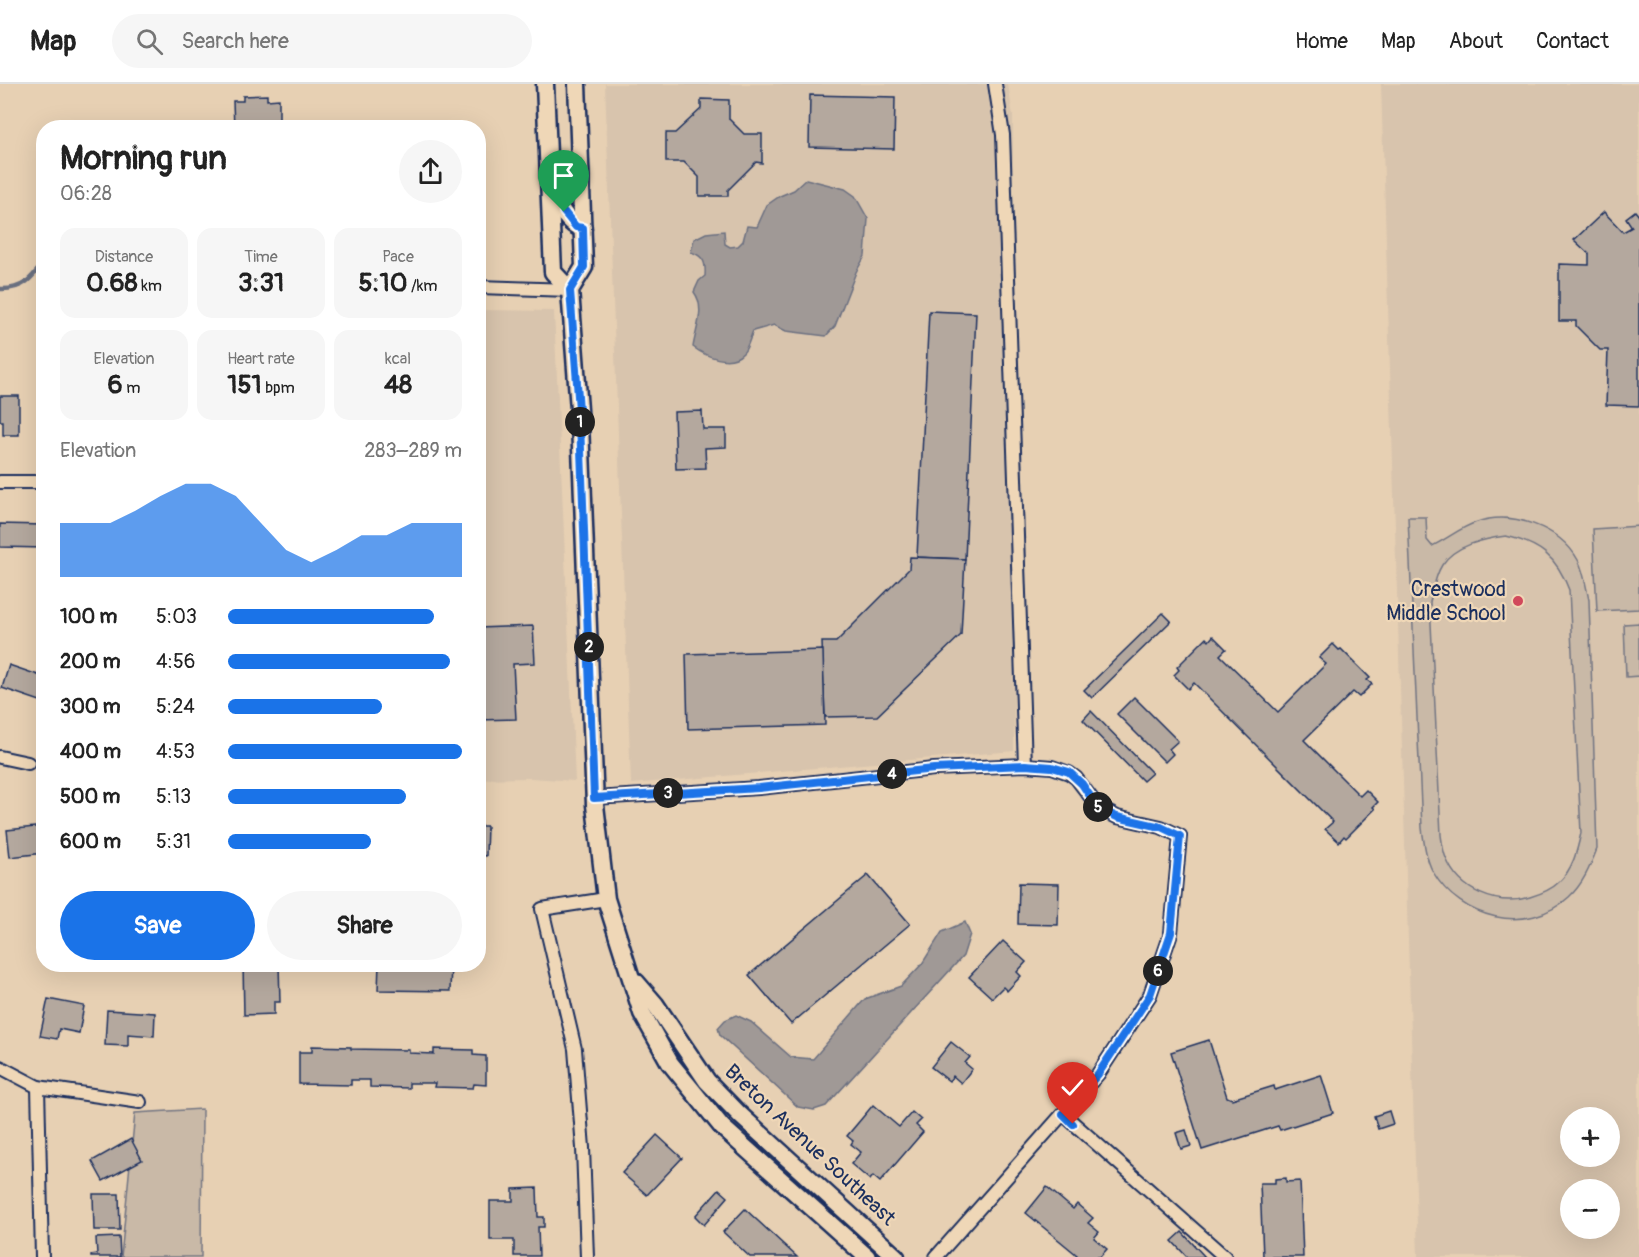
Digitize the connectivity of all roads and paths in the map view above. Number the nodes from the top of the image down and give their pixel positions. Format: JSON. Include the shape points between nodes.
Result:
{"nodes":[{"id":1,"x":545,"y":84,"type":"edge"},
{"id":2,"x":577,"y":84,"type":"edge"},
{"id":3,"x":995,"y":84,"type":"edge"},
{"id":4,"x":548,"y":171,"type":"junction"},
{"id":5,"x":583,"y":228,"type":"junction"},
{"id":6,"x":486,"y":287,"type":"edge"},
{"id":7,"x":570,"y":290,"type":"junction"},
{"id":8,"x":0,"y":482,"type":"edge"},
{"id":9,"x":36,"y":482,"type":"edge"},
{"id":10,"x":0,"y":757,"type":"edge"},
{"id":11,"x":28,"y":763,"type":"dead end"},
{"id":12,"x":1025,"y":765,"type":"junction"},
{"id":13,"x":594,"y":798,"type":"junction"},
{"id":14,"x":606,"y":899,"type":"junction"},
{"id":15,"x":632,"y":977,"type":"junction"},
{"id":16,"x":0,"y":1067,"type":"edge"},
{"id":17,"x":38,"y":1087,"type":"junction"},
{"id":18,"x":140,"y":1101,"type":"dead end"},
{"id":19,"x":1063,"y":1114,"type":"junction"},
{"id":20,"x":42,"y":1257,"type":"edge"},
{"id":21,"x":587,"y":1257,"type":"edge"},
{"id":22,"x":867,"y":1257,"type":"edge"},
{"id":23,"x":896,"y":1257,"type":"edge"},
{"id":24,"x":936,"y":1257,"type":"edge"},
{"id":25,"x":1225,"y":1257,"type":"edge"}],
"edges":[{"from":1,"to":4,"type":"main road"},
{"from":2,"to":5,"type":"main road"},
{"from":3,"to":12,"type":"street","via":[[1003,135]]},
{"from":4,"to":5,"type":"main road","via":[[564,212],[576,227]]},
{"from":4,"to":7,"type":"main road","via":[[553,272]]},
{"from":5,"to":7,"type":"main road","via":[[584,267]]},
{"from":6,"to":7,"type":"street"},
{"from":7,"to":13,"type":"main road","name":"Breton Avenue Southeast","via":[[580,423]]},
{"from":8,"to":9,"type":"street"},
{"from":10,"to":11,"type":"street"},
{"from":12,"to":13,"type":"street"},
{"from":12,"to":19,"type":"street","via":[[1069,772],[1098,808],[1180,836],[1171,933],[1150,995],[1098,1074]]},
{"from":13,"to":14,"type":"main road","name":"Breton Avenue Southeast"},
{"from":14,"to":15,"type":"main road","name":"Breton Avenue Southeast"},
{"from":14,"to":21,"type":"street","via":[[542,909],[575,1049]]},
{"from":15,"to":22,"type":"main road","name":"Breton Avenue Southeast","via":[[642,1013],[657,1042],[722,1127]]},
{"from":15,"to":23,"type":"main road","name":"Breton Avenue Southeast","via":[[656,1004],[707,1081],[740,1116]]},
{"from":16,"to":17,"type":"street"},
{"from":17,"to":18,"type":"street"},
{"from":17,"to":20,"type":"street"},
{"from":19,"to":24,"type":"street"},
{"from":19,"to":25,"type":"street"}]}
